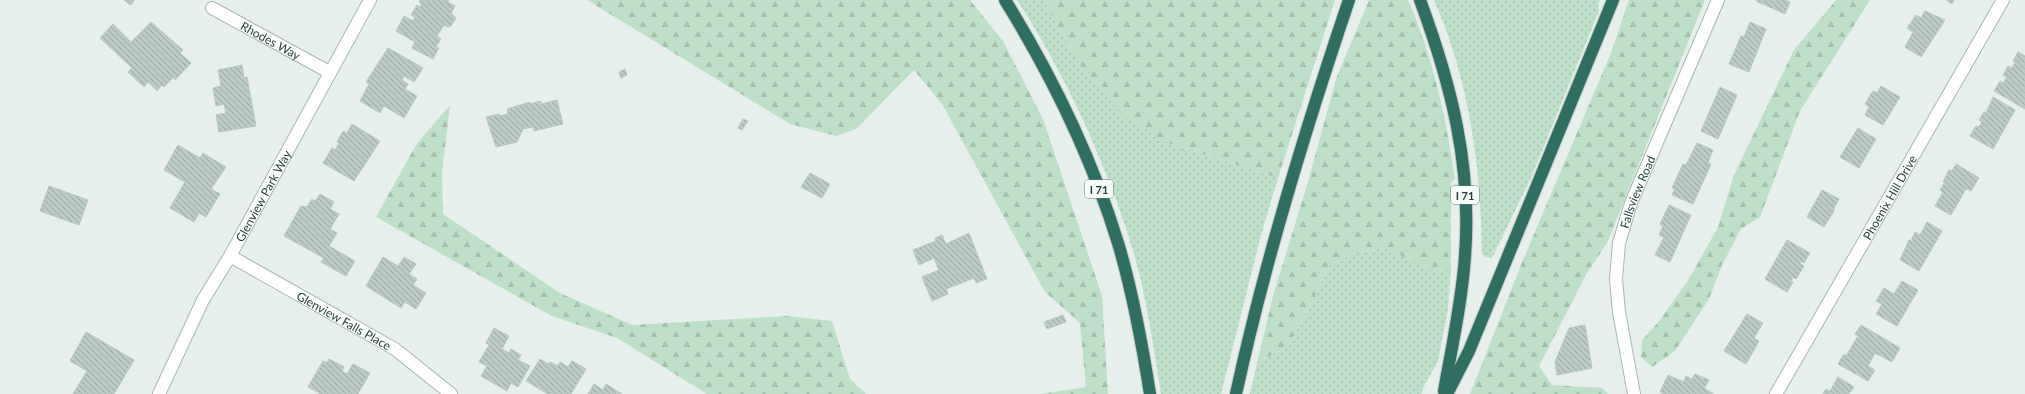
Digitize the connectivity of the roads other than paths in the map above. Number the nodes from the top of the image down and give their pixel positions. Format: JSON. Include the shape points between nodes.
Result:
{"nodes":[{"id":1,"x":370,"y":0,"type":"edge"},
{"id":2,"x":1005,"y":0,"type":"edge"},
{"id":3,"x":1349,"y":0,"type":"edge"},
{"id":4,"x":1420,"y":0,"type":"edge"},
{"id":5,"x":1614,"y":0,"type":"edge"},
{"id":6,"x":1718,"y":0,"type":"edge"},
{"id":7,"x":2003,"y":0,"type":"edge"},
{"id":8,"x":212,"y":8,"type":"dead end"},
{"id":9,"x":329,"y":72,"type":"junction"},
{"id":10,"x":230,"y":256,"type":"junction"},
{"id":11,"x":159,"y":394,"type":"edge"},
{"id":12,"x":451,"y":394,"type":"edge"},
{"id":13,"x":1150,"y":394,"type":"edge"},
{"id":14,"x":1236,"y":394,"type":"edge"},
{"id":15,"x":1443,"y":394,"type":"edge"},
{"id":16,"x":1447,"y":394,"type":"edge"},
{"id":17,"x":1634,"y":394,"type":"edge"},
{"id":18,"x":1776,"y":394,"type":"edge"}],
"edges":[{"from":1,"to":9,"type":"street","name":"Glenview Park Way"},
{"from":2,"to":13,"type":"highway","number":"I 71","via":[[1034,47],[1098,184],[1132,296]]},
{"from":3,"to":14,"type":"highway","via":[[1284,201]]},
{"from":4,"to":15,"type":"highway","number":"I 71","via":[[1453,101],[1462,152],[1466,202],[1461,296]]},
{"from":5,"to":16,"type":"highway","via":[[1469,351]]},
{"from":6,"to":17,"type":"street","name":"Fallsview Road","via":[[1630,203],[1619,243],[1616,279],[1619,312]]},
{"from":7,"to":18,"type":"street","name":"Phoenix Hill Drive"},
{"from":8,"to":9,"type":"street","name":"Rhodes Way"},
{"from":9,"to":10,"type":"street","name":"Glenview Park Way"},
{"from":10,"to":11,"type":"street","name":"Glenview Park Way","via":[[203,300]]},
{"from":10,"to":12,"type":"street","name":"Glenview Falls Place","via":[[395,349]]}]}
